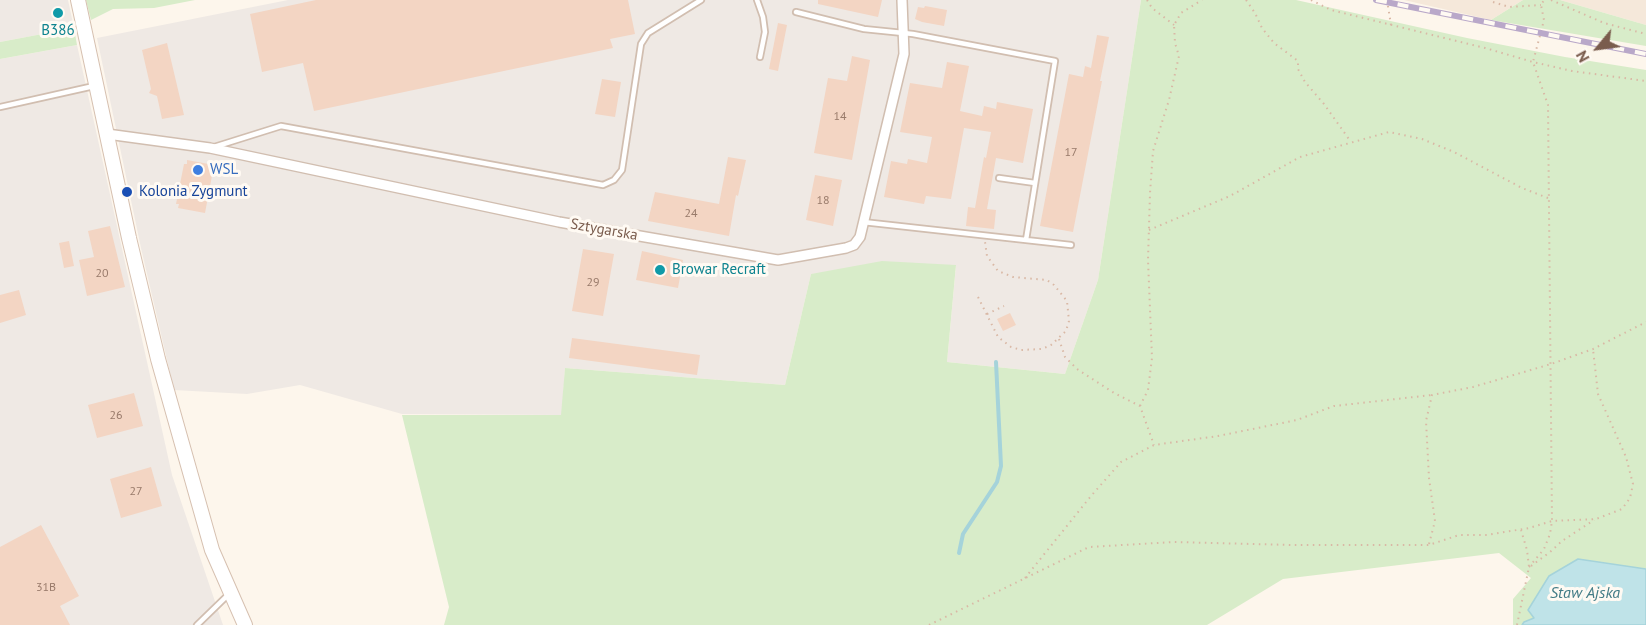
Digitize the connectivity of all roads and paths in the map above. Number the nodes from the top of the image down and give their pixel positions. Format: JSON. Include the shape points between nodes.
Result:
{"nodes":[{"id":1,"x":78,"y":0,"type":"edge"},
{"id":2,"x":701,"y":0,"type":"edge"},
{"id":3,"x":757,"y":0,"type":"edge"},
{"id":4,"x":902,"y":0,"type":"edge"},
{"id":5,"x":1147,"y":0,"type":"edge"},
{"id":6,"x":1202,"y":0,"type":"edge"},
{"id":7,"x":1246,"y":0,"type":"edge"},
{"id":8,"x":1311,"y":0,"type":"edge"},
{"id":9,"x":1387,"y":0,"type":"edge"},
{"id":10,"x":1544,"y":0,"type":"edge"},
{"id":11,"x":1551,"y":0,"type":"edge"},
{"id":12,"x":1493,"y":2,"type":"dead end"},
{"id":13,"x":1541,"y":4,"type":"junction"},
{"id":14,"x":796,"y":12,"type":"dead end"},
{"id":15,"x":1174,"y":25,"type":"junction"},
{"id":16,"x":1391,"y":25,"type":"junction"},
{"id":17,"x":903,"y":33,"type":"junction"},
{"id":18,"x":1646,"y":34,"type":"edge"},
{"id":19,"x":760,"y":57,"type":"dead end"},
{"id":20,"x":1533,"y":62,"type":"junction"},
{"id":21,"x":1646,"y":81,"type":"edge"},
{"id":22,"x":97,"y":85,"type":"junction"},
{"id":23,"x":0,"y":106,"type":"edge"},
{"id":24,"x":107,"y":134,"type":"junction"},
{"id":25,"x":1351,"y":143,"type":"junction"},
{"id":26,"x":210,"y":148,"type":"junction"},
{"id":27,"x":999,"y":178,"type":"dead end"},
{"id":28,"x":1035,"y":183,"type":"junction"},
{"id":29,"x":1548,"y":198,"type":"junction"},
{"id":30,"x":864,"y":222,"type":"junction"},
{"id":31,"x":1149,"y":230,"type":"junction"},
{"id":32,"x":986,"y":237,"type":"junction"},
{"id":33,"x":1026,"y":240,"type":"junction"},
{"id":34,"x":1071,"y":245,"type":"dead end"},
{"id":35,"x":978,"y":297,"type":"dead end"},
{"id":36,"x":1004,"y":306,"type":"dead end"},
{"id":37,"x":987,"y":315,"type":"junction"},
{"id":38,"x":1646,"y":322,"type":"edge"},
{"id":39,"x":1059,"y":339,"type":"junction"},
{"id":40,"x":1593,"y":349,"type":"junction"},
{"id":41,"x":1551,"y":364,"type":"junction"},
{"id":42,"x":1432,"y":395,"type":"junction"},
{"id":43,"x":1140,"y":406,"type":"junction"},
{"id":44,"x":1154,"y":445,"type":"junction"},
{"id":45,"x":1596,"y":519,"type":"junction"},
{"id":46,"x":1552,"y":521,"type":"junction"},
{"id":47,"x":1521,"y":530,"type":"junction"},
{"id":48,"x":1429,"y":545,"type":"junction"},
{"id":49,"x":1529,"y":567,"type":"junction"},
{"id":50,"x":1024,"y":579,"type":"junction"},
{"id":51,"x":230,"y":593,"type":"junction"},
{"id":52,"x":1517,"y":624,"type":"edge"},
{"id":53,"x":197,"y":625,"type":"edge"},
{"id":54,"x":244,"y":625,"type":"edge"},
{"id":55,"x":929,"y":625,"type":"edge"}],
"edges":[{"from":1,"to":22,"type":"street"},
{"from":2,"to":26,"type":"lane","via":[[648,33],[641,44],[622,170],[603,185],[281,126]]},
{"from":3,"to":19,"type":"lane","via":[[765,32]]},
{"from":4,"to":17,"type":"street","name":"Sztygarska"},
{"from":5,"to":15,"type":"path"},
{"from":6,"to":15,"type":"path","via":[[1181,13]]},
{"from":7,"to":25,"type":"path","via":[[1274,43],[1298,61],[1305,82]]},
{"from":8,"to":16,"type":"path","via":[[1331,10]]},
{"from":9,"to":16,"type":"path"},
{"from":10,"to":13,"type":"path"},
{"from":11,"to":18,"type":"path","via":[[1604,23]]},
{"from":12,"to":13,"type":"path","via":[[1509,8]]},
{"from":13,"to":20,"type":"path","via":[[1544,20]]},
{"from":14,"to":17,"type":"lane","via":[[864,29]]},
{"from":15,"to":31,"type":"path","via":[[1179,56],[1153,151]]},
{"from":16,"to":20,"type":"path"},
{"from":17,"to":28,"type":"lane","via":[[1055,61]]},
{"from":17,"to":30,"type":"street","name":"Sztygarska","via":[[904,54]]},
{"from":20,"to":21,"type":"path"},
{"from":20,"to":29,"type":"path","via":[[1548,105]]},
{"from":22,"to":23,"type":"lane"},
{"from":22,"to":24,"type":"street"},
{"from":24,"to":26,"type":"street","name":"Sztygarska"},
{"from":24,"to":51,"type":"street","via":[[162,370],[212,550]]},
{"from":25,"to":29,"type":"path","via":[[1389,132],[1422,139]]},
{"from":25,"to":31,"type":"path","via":[[1300,157],[1230,196]]},
{"from":26,"to":30,"type":"street","name":"Sztygarska","via":[[559,222],[778,260],[854,245]]},
{"from":27,"to":28,"type":"lane"},
{"from":28,"to":33,"type":"lane"},
{"from":29,"to":41,"type":"path"},
{"from":30,"to":32,"type":"lane"},
{"from":31,"to":43,"type":"path","via":[[1152,358],[1148,390]]},
{"from":32,"to":33,"type":"lane"},
{"from":32,"to":39,"type":"path","via":[[987,256],[998,271],[1013,277],[1047,280],[1061,292],[1067,301],[1069,321]]},
{"from":33,"to":34,"type":"lane"},
{"from":35,"to":37,"type":"path"},
{"from":36,"to":37,"type":"path"},
{"from":37,"to":39,"type":"path","via":[[998,337],[1011,347],[1031,351]]},
{"from":38,"to":40,"type":"path"},
{"from":39,"to":43,"type":"path","via":[[1065,357],[1077,369]]},
{"from":40,"to":41,"type":"path"},
{"from":40,"to":45,"type":"path","via":[[1598,394],[1626,457],[1633,484],[1622,509]]},
{"from":41,"to":42,"type":"path"},
{"from":41,"to":46,"type":"path"},
{"from":42,"to":44,"type":"path","via":[[1334,406],[1297,420]]},
{"from":42,"to":48,"type":"path","via":[[1426,421],[1435,521]]},
{"from":43,"to":44,"type":"path"},
{"from":44,"to":50,"type":"path","via":[[1121,462]]},
{"from":45,"to":46,"type":"path"},
{"from":45,"to":49,"type":"path"},
{"from":46,"to":47,"type":"path"},
{"from":46,"to":49,"type":"path","via":[[1544,549]]},
{"from":47,"to":48,"type":"path","via":[[1459,535]]},
{"from":47,"to":49,"type":"path"},
{"from":48,"to":50,"type":"path","via":[[1174,542],[1089,547]]},
{"from":49,"to":52,"type":"path"},
{"from":50,"to":55,"type":"path"},
{"from":51,"to":53,"type":"lane"},
{"from":51,"to":54,"type":"street"}]}
